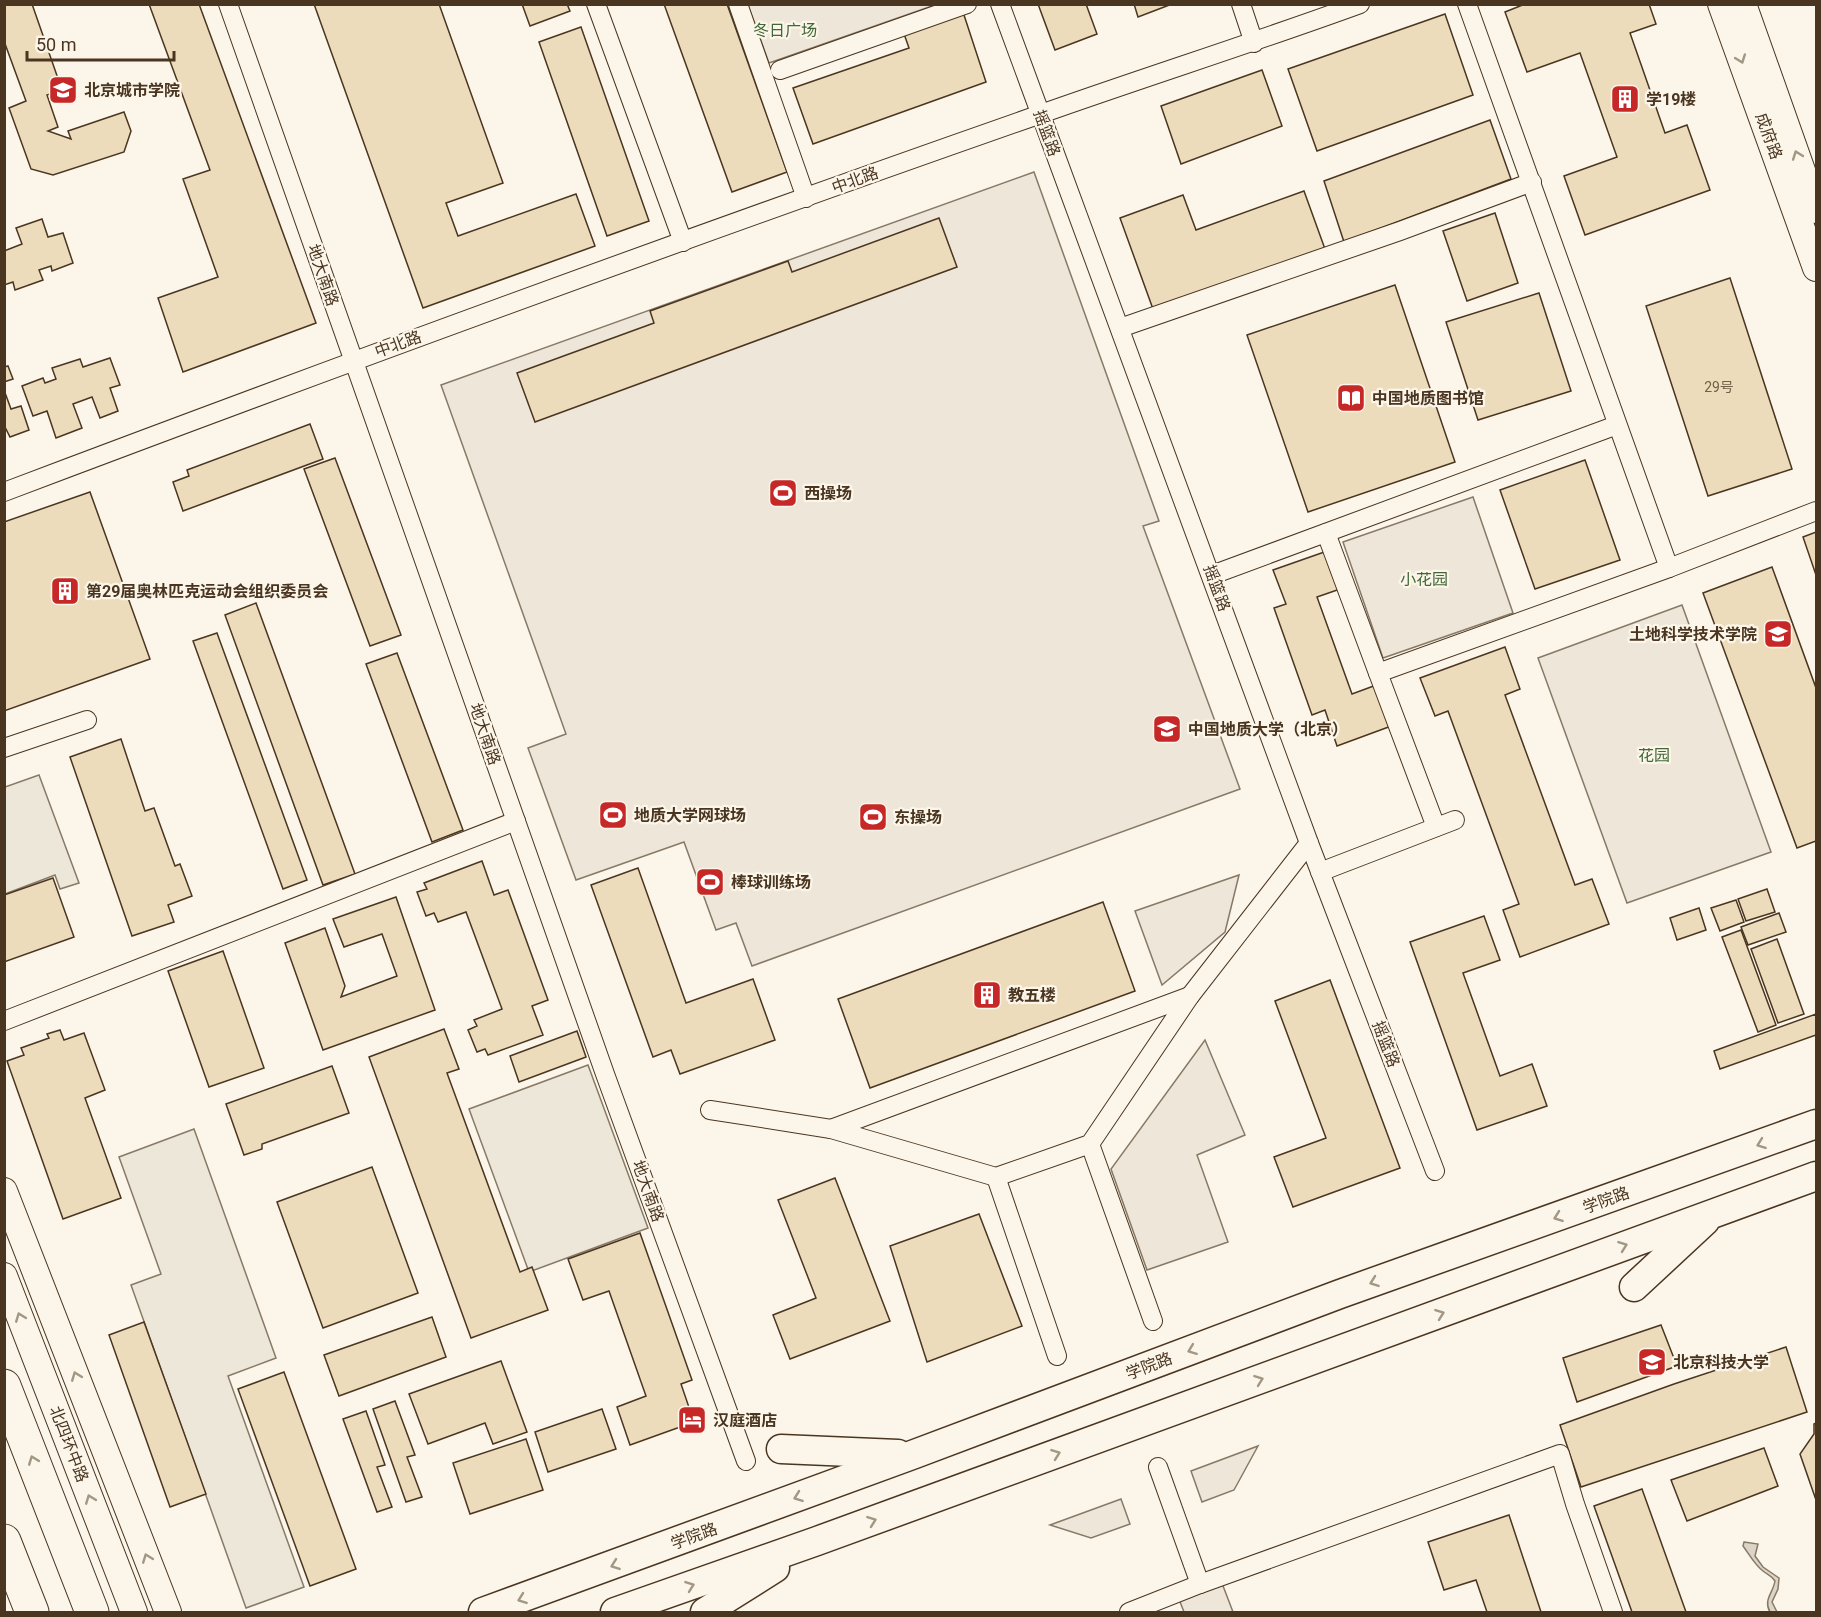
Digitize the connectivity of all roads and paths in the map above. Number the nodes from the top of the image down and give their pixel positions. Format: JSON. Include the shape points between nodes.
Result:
{"nodes":[{"id":1,"x":228,"y":4,"type":"edge"},
{"id":2,"x":596,"y":4,"type":"edge"},
{"id":3,"x":738,"y":4,"type":"edge"},
{"id":4,"x":967,"y":4,"type":"edge"},
{"id":5,"x":1000,"y":4,"type":"edge"},
{"id":6,"x":1241,"y":4,"type":"edge"},
{"id":7,"x":1360,"y":4,"type":"edge"},
{"id":8,"x":1467,"y":4,"type":"edge"},
{"id":9,"x":1721,"y":4,"type":"edge"},
{"id":10,"x":1743,"y":4,"type":"edge"},
{"id":11,"x":1254,"y":43,"type":"junction"},
{"id":12,"x":780,"y":70,"type":"dead end"},
{"id":13,"x":1040,"y":114,"type":"junction"},
{"id":14,"x":1532,"y":182,"type":"junction"},
{"id":15,"x":806,"y":198,"type":"junction"},
{"id":16,"x":1816,"y":210,"type":"edge"},
{"id":17,"x":683,"y":242,"type":"junction"},
{"id":18,"x":1816,"y":268,"type":"edge"},
{"id":19,"x":1120,"y":328,"type":"junction"},
{"id":20,"x":353,"y":360,"type":"junction"},
{"id":21,"x":1617,"y":425,"type":"junction"},
{"id":22,"x":4,"y":492,"type":"edge"},
{"id":23,"x":1816,"y":511,"type":"edge"},
{"id":24,"x":1326,"y":533,"type":"junction"},
{"id":25,"x":1670,"y":568,"type":"junction"},
{"id":26,"x":1212,"y":575,"type":"junction"},
{"id":27,"x":1378,"y":673,"type":"junction"},
{"id":28,"x":87,"y":720,"type":"dead end"},
{"id":29,"x":4,"y":748,"type":"edge"},
{"id":30,"x":1455,"y":820,"type":"dead end"},
{"id":31,"x":516,"y":821,"type":"junction"},
{"id":32,"x":1436,"y":827,"type":"junction"},
{"id":33,"x":1310,"y":843,"type":"junction"},
{"id":34,"x":1320,"y":872,"type":"junction"},
{"id":35,"x":1190,"y":996,"type":"junction"},
{"id":36,"x":4,"y":1021,"type":"edge"},
{"id":37,"x":710,"y":1110,"type":"dead end"},
{"id":38,"x":1816,"y":1124,"type":"edge"},
{"id":39,"x":831,"y":1129,"type":"junction"},
{"id":40,"x":1090,"y":1144,"type":"junction"},
{"id":41,"x":1435,"y":1171,"type":"dead end"},
{"id":42,"x":1816,"y":1176,"type":"edge"},
{"id":43,"x":996,"y":1177,"type":"junction"},
{"id":44,"x":4,"y":1191,"type":"edge"},
{"id":45,"x":1714,"y":1212,"type":"junction"},
{"id":46,"x":4,"y":1275,"type":"edge"},
{"id":47,"x":1634,"y":1287,"type":"dead end"},
{"id":48,"x":1153,"y":1321,"type":"dead end"},
{"id":49,"x":1058,"y":1356,"type":"dead end"},
{"id":50,"x":4,"y":1386,"type":"edge"},
{"id":51,"x":781,"y":1449,"type":"dead end"},
{"id":52,"x":912,"y":1455,"type":"junction"},
{"id":53,"x":746,"y":1461,"type":"dead end"},
{"id":54,"x":1158,"y":1467,"type":"dead end"},
{"id":55,"x":4,"y":1541,"type":"edge"},
{"id":56,"x":818,"y":1541,"type":"junction"},
{"id":57,"x":1200,"y":1584,"type":"junction"},
{"id":58,"x":32,"y":1612,"type":"edge"},
{"id":59,"x":92,"y":1612,"type":"edge"},
{"id":60,"x":134,"y":1612,"type":"edge"},
{"id":61,"x":168,"y":1612,"type":"edge"},
{"id":62,"x":483,"y":1612,"type":"edge"},
{"id":63,"x":615,"y":1612,"type":"edge"},
{"id":64,"x":705,"y":1612,"type":"edge"},
{"id":65,"x":1129,"y":1612,"type":"edge"},
{"id":66,"x":1613,"y":1612,"type":"edge"}],
"edges":[{"from":1,"to":20,"type":"street","name":"地大南路"},
{"from":2,"to":17,"type":"street"},
{"from":3,"to":15,"type":"street"},
{"from":4,"to":12,"type":"street"},
{"from":5,"to":13,"type":"street","name":"摇篮路"},
{"from":6,"to":11,"type":"street"},
{"from":7,"to":11,"type":"street","name":"中北路"},
{"from":8,"to":14,"type":"street"},
{"from":9,"to":18,"type":"street","name":"成府路","one_way":true},
{"from":16,"to":10,"type":"street","name":"成府路","one_way":true},
{"from":11,"to":13,"type":"street","name":"中北路"},
{"from":13,"to":15,"type":"street","name":"中北路"},
{"from":13,"to":19,"type":"street","name":"摇篮路"},
{"from":14,"to":19,"type":"street"},
{"from":14,"to":21,"type":"street"},
{"from":15,"to":17,"type":"street","name":"中北路"},
{"from":17,"to":20,"type":"street","name":"中北路"},
{"from":19,"to":26,"type":"street","name":"摇篮路"},
{"from":20,"to":22,"type":"street","name":"中北路"},
{"from":20,"to":31,"type":"street","name":"地大南路"},
{"from":21,"to":24,"type":"street"},
{"from":21,"to":25,"type":"street"},
{"from":23,"to":25,"type":"street"},
{"from":24,"to":26,"type":"street"},
{"from":24,"to":27,"type":"street"},
{"from":25,"to":27,"type":"street"},
{"from":26,"to":33,"type":"street","name":"摇篮路"},
{"from":27,"to":32,"type":"street"},
{"from":28,"to":29,"type":"street"},
{"from":30,"to":32,"type":"street"},
{"from":31,"to":36,"type":"street"},
{"from":31,"to":53,"type":"street","name":"地大南路"},
{"from":32,"to":34,"type":"street"},
{"from":33,"to":34,"type":"street","name":"摇篮路"},
{"from":33,"to":35,"type":"street"},
{"from":34,"to":41,"type":"street","name":"摇篮路"},
{"from":35,"to":39,"type":"street"},
{"from":35,"to":40,"type":"street"},
{"from":37,"to":39,"type":"street"},
{"from":38,"to":52,"type":"main road","name":"学院路","one_way":true,"via":[[1340,1294]]},
{"from":39,"to":43,"type":"street"},
{"from":40,"to":43,"type":"street"},
{"from":40,"to":48,"type":"street"},
{"from":42,"to":45,"type":"main road"},
{"from":43,"to":49,"type":"street"},
{"from":61,"to":44,"type":"street","one_way":true},
{"from":45,"to":47,"type":"main road"},
{"from":56,"to":45,"type":"main road","one_way":true},
{"from":60,"to":46,"type":"street","name":"北四环中路","one_way":true},
{"from":59,"to":50,"type":"highway","one_way":true},
{"from":51,"to":52,"type":"main road"},
{"from":52,"to":62,"type":"main road","name":"学院路","one_way":true},
{"from":54,"to":57,"type":"street"},
{"from":55,"to":58,"type":"highway"},
{"from":63,"to":56,"type":"main road","one_way":true},
{"from":56,"to":64,"type":"main road"},
{"from":57,"to":65,"type":"street"},
{"from":57,"to":66,"type":"street","via":[[1560,1454]]}]}
